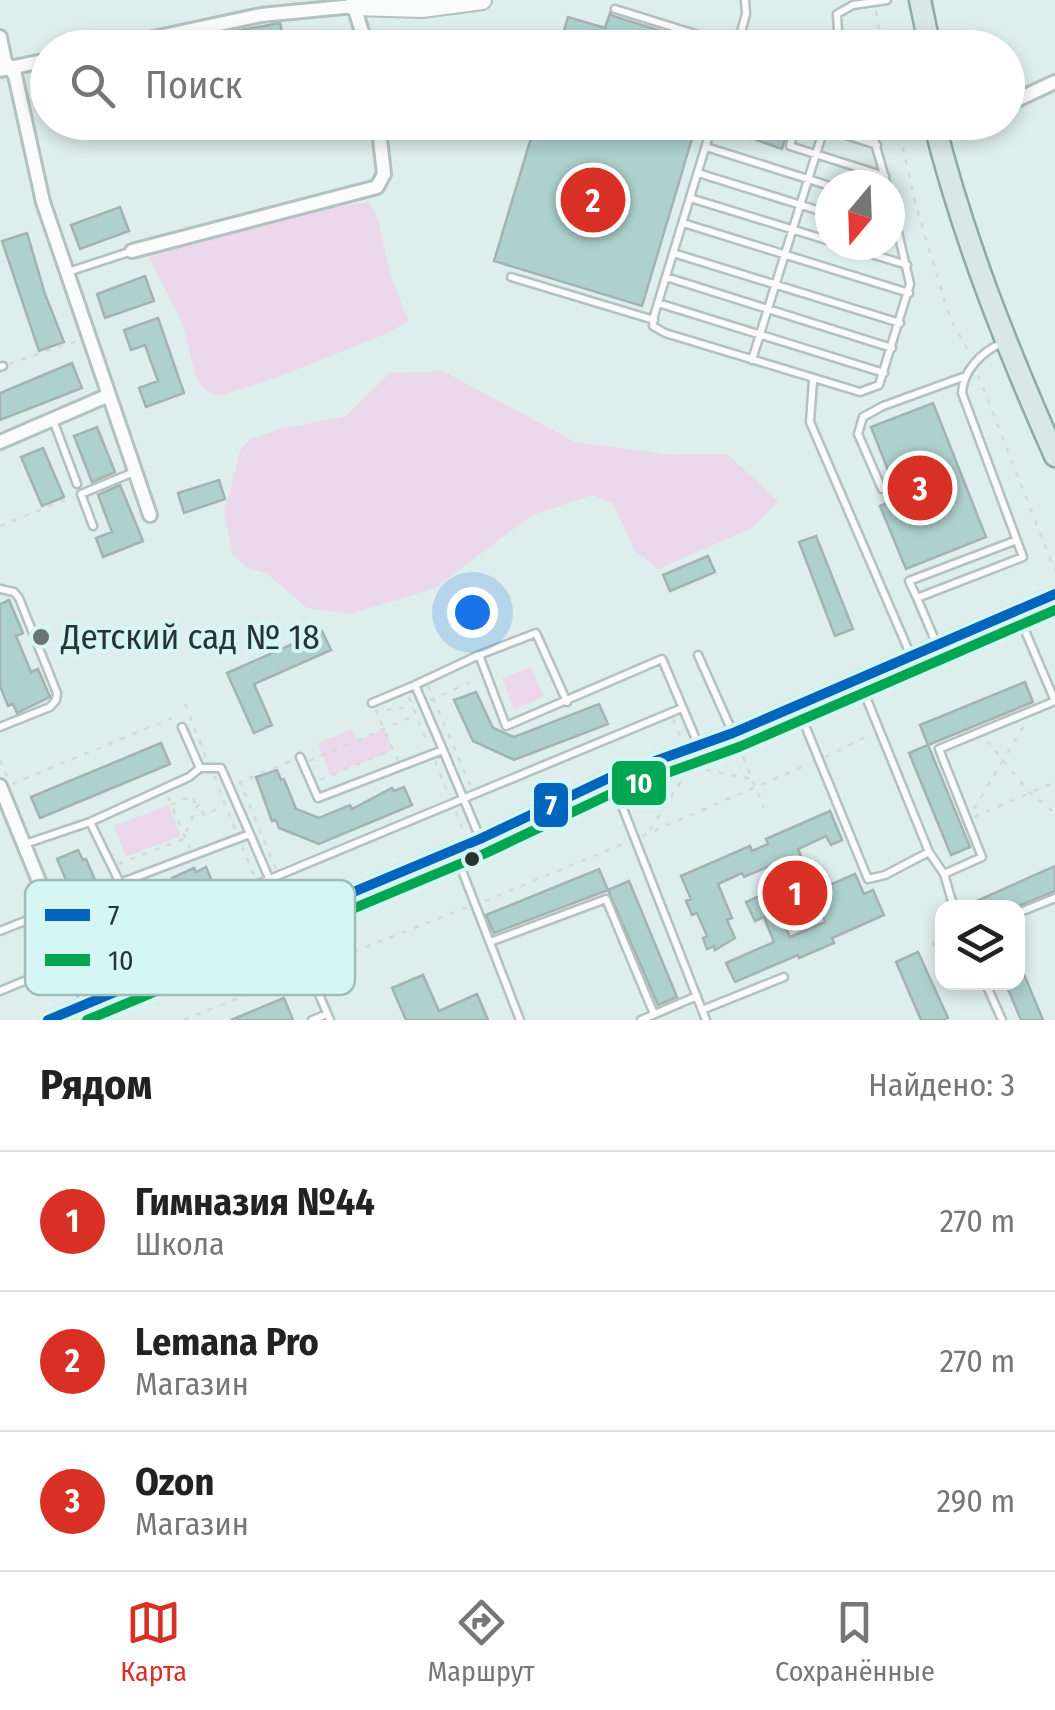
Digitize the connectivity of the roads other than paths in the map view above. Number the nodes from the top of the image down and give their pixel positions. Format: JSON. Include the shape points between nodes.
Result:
{"nodes":[{"id":1,"x":482,"y":0,"type":"edge"},
{"id":2,"x":745,"y":0,"type":"edge"},
{"id":3,"x":887,"y":0,"type":"edge"},
{"id":4,"x":908,"y":0,"type":"edge"},
{"id":5,"x":920,"y":0,"type":"edge"},
{"id":6,"x":874,"y":2,"type":"edge"},
{"id":7,"x":354,"y":6,"type":"junction"},
{"id":8,"x":614,"y":9,"type":"dead end"},
{"id":9,"x":191,"y":30,"type":"edge"},
{"id":10,"x":361,"y":30,"type":"edge"},
{"id":11,"x":681,"y":30,"type":"edge"},
{"id":12,"x":741,"y":30,"type":"edge"},
{"id":13,"x":838,"y":30,"type":"edge"},
{"id":14,"x":914,"y":30,"type":"edge"},
{"id":15,"x":926,"y":30,"type":"edge"},
{"id":16,"x":0,"y":37,"type":"edge"},
{"id":17,"x":30,"y":64,"type":"edge"},
{"id":18,"x":5,"y":69,"type":"edge"},
{"id":19,"x":1055,"y":82,"type":"edge"},
{"id":20,"x":1025,"y":96,"type":"edge"},
{"id":21,"x":380,"y":140,"type":"edge"},
{"id":22,"x":708,"y":140,"type":"edge"},
{"id":23,"x":792,"y":140,"type":"edge"},
{"id":24,"x":820,"y":140,"type":"edge"},
{"id":25,"x":863,"y":140,"type":"edge"},
{"id":26,"x":875,"y":140,"type":"edge"},
{"id":27,"x":945,"y":140,"type":"edge"},
{"id":28,"x":946,"y":140,"type":"edge"},
{"id":29,"x":877,"y":145,"type":"junction"},
{"id":30,"x":706,"y":147,"type":"junction"},
{"id":31,"x":816,"y":154,"type":"junction"},
{"id":32,"x":866,"y":170,"type":"edge"},
{"id":33,"x":883,"y":170,"type":"edge"},
{"id":34,"x":698,"y":173,"type":"junction"},
{"id":35,"x":808,"y":180,"type":"junction"},
{"id":36,"x":815,"y":182,"type":"edge"},
{"id":37,"x":690,"y":198,"type":"junction"},
{"id":38,"x":801,"y":205,"type":"junction"},
{"id":39,"x":815,"y":209,"type":"edge"},
{"id":40,"x":682,"y":223,"type":"junction"},
{"id":41,"x":793,"y":230,"type":"junction"},
{"id":42,"x":815,"y":237,"type":"edge"},
{"id":43,"x":132,"y":251,"type":"joint"},
{"id":44,"x":674,"y":253,"type":"junction"},
{"id":45,"x":786,"y":255,"type":"junction"},
{"id":46,"x":890,"y":260,"type":"edge"},
{"id":47,"x":905,"y":260,"type":"edge"},
{"id":48,"x":906,"y":265,"type":"junction"},
{"id":49,"x":67,"y":272,"type":"junction"},
{"id":50,"x":512,"y":277,"type":"dead end"},
{"id":51,"x":666,"y":277,"type":"junction"},
{"id":52,"x":777,"y":284,"type":"junction"},
{"id":53,"x":909,"y":293,"type":"junction"},
{"id":54,"x":658,"y":304,"type":"junction"},
{"id":55,"x":769,"y":310,"type":"junction"},
{"id":56,"x":654,"y":320,"type":"junction"},
{"id":57,"x":900,"y":323,"type":"junction"},
{"id":58,"x":762,"y":334,"type":"junction"},
{"id":59,"x":1005,"y":342,"type":"junction"},
{"id":60,"x":892,"y":348,"type":"junction"},
{"id":61,"x":752,"y":360,"type":"junction"},
{"id":62,"x":884,"y":372,"type":"junction"},
{"id":63,"x":963,"y":377,"type":"junction"},
{"id":64,"x":813,"y":379,"type":"junction"},
{"id":65,"x":109,"y":395,"type":"junction"},
{"id":66,"x":52,"y":419,"type":"junction"},
{"id":67,"x":0,"y":442,"type":"edge"},
{"id":68,"x":1055,"y":444,"type":"edge"},
{"id":69,"x":1055,"y":456,"type":"edge"},
{"id":70,"x":135,"y":472,"type":"junction"},
{"id":71,"x":78,"y":484,"type":"dead end"},
{"id":72,"x":882,"y":489,"type":"dead end"},
{"id":73,"x":150,"y":515,"type":"dead end"},
{"id":74,"x":94,"y":526,"type":"dead end"},
{"id":75,"x":1016,"y":540,"type":"junction"},
{"id":76,"x":0,"y":589,"type":"edge"},
{"id":77,"x":1055,"y":594,"type":"edge"},
{"id":78,"x":917,"y":598,"type":"junction"},
{"id":79,"x":1017,"y":612,"type":"junction"},
{"id":80,"x":938,"y":646,"type":"junction"},
{"id":81,"x":479,"y":655,"type":"junction"},
{"id":82,"x":698,"y":655,"type":"dead end"},
{"id":83,"x":911,"y":657,"type":"junction"},
{"id":84,"x":859,"y":679,"type":"junction"},
{"id":85,"x":415,"y":684,"type":"junction"},
{"id":86,"x":567,"y":702,"type":"junction"},
{"id":87,"x":372,"y":703,"type":"dead end"},
{"id":88,"x":797,"y":706,"type":"junction"},
{"id":89,"x":682,"y":708,"type":"junction"},
{"id":90,"x":0,"y":716,"type":"edge"},
{"id":91,"x":2,"y":726,"type":"edge"},
{"id":92,"x":182,"y":727,"type":"dead end"},
{"id":93,"x":732,"y":732,"type":"junction"},
{"id":94,"x":698,"y":745,"type":"junction"},
{"id":95,"x":443,"y":750,"type":"junction"},
{"id":96,"x":302,"y":760,"type":"road end"},
{"id":97,"x":200,"y":768,"type":"junction"},
{"id":98,"x":610,"y":777,"type":"junction"},
{"id":99,"x":0,"y":787,"type":"edge"},
{"id":100,"x":464,"y":800,"type":"junction"},
{"id":101,"x":90,"y":822,"type":"junction"},
{"id":102,"x":250,"y":834,"type":"junction"},
{"id":103,"x":480,"y":839,"type":"junction"},
{"id":104,"x":24,"y":844,"type":"junction"},
{"id":105,"x":454,"y":850,"type":"junction"},
{"id":106,"x":928,"y":852,"type":"junction"},
{"id":107,"x":944,"y":874,"type":"junction"},
{"id":108,"x":39,"y":880,"type":"edge"},
{"id":109,"x":119,"y":880,"type":"edge"},
{"id":110,"x":125,"y":880,"type":"edge"},
{"id":111,"x":268,"y":880,"type":"joint"},
{"id":112,"x":355,"y":890,"type":"edge"},
{"id":113,"x":1055,"y":898,"type":"edge"},
{"id":114,"x":952,"y":900,"type":"edge"},
{"id":115,"x":1025,"y":910,"type":"edge"},
{"id":116,"x":25,"y":920,"type":"edge"},
{"id":117,"x":0,"y":930,"type":"edge"},
{"id":118,"x":490,"y":942,"type":"junction"},
{"id":119,"x":784,"y":978,"type":"dead end"},
{"id":120,"x":25,"y":981,"type":"edge"},
{"id":121,"x":989,"y":990,"type":"edge"},
{"id":122,"x":0,"y":991,"type":"edge"},
{"id":123,"x":86,"y":995,"type":"edge"},
{"id":124,"x":102,"y":995,"type":"edge"},
{"id":125,"x":697,"y":996,"type":"junction"},
{"id":126,"x":88,"y":1001,"type":"junction"},
{"id":127,"x":702,"y":1010,"type":"junction"},
{"id":128,"x":654,"y":1014,"type":"junction"},
{"id":129,"x":328,"y":1017,"type":"edge"},
{"id":130,"x":48,"y":1020,"type":"edge"},
{"id":131,"x":312,"y":1020,"type":"edge"},
{"id":132,"x":520,"y":1020,"type":"edge"},
{"id":133,"x":640,"y":1020,"type":"edge"},
{"id":134,"x":706,"y":1020,"type":"edge"},
{"id":135,"x":1002,"y":1020,"type":"edge"}],
"edges":[{"from":1,"to":7,"type":"street","via":[[422,8]]},
{"from":2,"to":12,"type":"lane"},
{"from":3,"to":6,"type":"lane"},
{"from":4,"to":14,"type":"main road"},
{"from":5,"to":15,"type":"main road"},
{"from":6,"to":13,"type":"lane","via":[[837,14]]},
{"from":7,"to":9,"type":"street"},
{"from":7,"to":10,"type":"street"},
{"from":8,"to":11,"type":"lane"},
{"from":16,"to":18,"type":"street"},
{"from":17,"to":18,"type":"street"},
{"from":18,"to":49,"type":"street","via":[[15,75],[43,202]]},
{"from":19,"to":20,"type":"street"},
{"from":21,"to":43,"type":"street","via":[[384,174],[377,187]]},
{"from":22,"to":30,"type":"lane"},
{"from":23,"to":31,"type":"lane","via":[[790,146]]},
{"from":24,"to":31,"type":"lane"},
{"from":25,"to":29,"type":"lane"},
{"from":26,"to":29,"type":"lane"},
{"from":27,"to":59,"type":"main road","via":[[954,192]]},
{"from":28,"to":68,"type":"main road","via":[[985,270]]},
{"from":29,"to":33,"type":"lane"},
{"from":30,"to":34,"type":"lane"},
{"from":30,"to":35,"type":"lane"},
{"from":31,"to":32,"type":"lane"},
{"from":31,"to":35,"type":"lane"},
{"from":34,"to":37,"type":"lane"},
{"from":34,"to":38,"type":"lane"},
{"from":35,"to":36,"type":"lane"},
{"from":35,"to":38,"type":"lane"},
{"from":37,"to":40,"type":"lane"},
{"from":37,"to":41,"type":"lane"},
{"from":38,"to":39,"type":"lane"},
{"from":38,"to":41,"type":"lane"},
{"from":40,"to":44,"type":"lane"},
{"from":40,"to":45,"type":"lane"},
{"from":41,"to":42,"type":"lane"},
{"from":41,"to":45,"type":"lane"},
{"from":43,"to":49,"type":"lane"},
{"from":44,"to":51,"type":"lane"},
{"from":44,"to":52,"type":"lane"},
{"from":45,"to":52,"type":"lane"},
{"from":45,"to":53,"type":"lane"},
{"from":46,"to":48,"type":"lane"},
{"from":47,"to":48,"type":"lane"},
{"from":48,"to":53,"type":"lane"},
{"from":49,"to":65,"type":"street"},
{"from":50,"to":56,"type":"lane"},
{"from":51,"to":54,"type":"lane"},
{"from":51,"to":55,"type":"lane"},
{"from":52,"to":55,"type":"lane"},
{"from":52,"to":57,"type":"lane"},
{"from":53,"to":57,"type":"lane"},
{"from":54,"to":56,"type":"lane"},
{"from":54,"to":58,"type":"lane"},
{"from":55,"to":58,"type":"lane"},
{"from":55,"to":60,"type":"lane"},
{"from":56,"to":61,"type":"lane","via":[[665,333]]},
{"from":57,"to":60,"type":"lane"},
{"from":58,"to":61,"type":"lane"},
{"from":58,"to":62,"type":"lane"},
{"from":59,"to":63,"type":"lane","via":[[989,348]]},
{"from":59,"to":69,"type":"main road"},
{"from":60,"to":62,"type":"lane"},
{"from":61,"to":64,"type":"lane"},
{"from":62,"to":64,"type":"lane","via":[[879,385],[860,392]]},
{"from":63,"to":72,"type":"lane","via":[[863,416],[858,434]]},
{"from":63,"to":75,"type":"lane","via":[[962,394]]},
{"from":64,"to":83,"type":"lane","via":[[810,422]]},
{"from":65,"to":66,"type":"street"},
{"from":65,"to":70,"type":"street"},
{"from":66,"to":67,"type":"street"},
{"from":66,"to":71,"type":"lane"},
{"from":70,"to":73,"type":"street"},
{"from":70,"to":74,"type":"lane","via":[[81,494]]},
{"from":75,"to":78,"type":"lane","via":[[1023,557]]},
{"from":75,"to":78,"type":"lane","via":[[909,581]]},
{"from":76,"to":91,"type":"lane","via":[[19,598],[57,693],[50,707]]},
{"from":77,"to":79,"type":"street"},
{"from":78,"to":80,"type":"lane"},
{"from":79,"to":80,"type":"street"},
{"from":79,"to":107,"type":"lane","via":[[1055,702],[939,748],[982,857]]},
{"from":80,"to":83,"type":"street"},
{"from":81,"to":85,"type":"lane"},
{"from":81,"to":86,"type":"lane","via":[[536,633]]},
{"from":81,"to":86,"type":"lane","via":[[506,726]]},
{"from":82,"to":93,"type":"lane"},
{"from":83,"to":84,"type":"street"},
{"from":84,"to":88,"type":"street"},
{"from":84,"to":106,"type":"lane"},
{"from":85,"to":87,"type":"lane"},
{"from":85,"to":95,"type":"lane"},
{"from":86,"to":89,"type":"lane","via":[[662,658]]},
{"from":88,"to":93,"type":"street"},
{"from":88,"to":106,"type":"lane","via":[[868,879]]},
{"from":89,"to":94,"type":"lane"},
{"from":89,"to":100,"type":"lane"},
{"from":90,"to":91,"type":"lane"},
{"from":92,"to":97,"type":"lane"},
{"from":93,"to":94,"type":"street"},
{"from":94,"to":98,"type":"street"},
{"from":95,"to":96,"type":"lane","via":[[318,798]]},
{"from":95,"to":100,"type":"lane"},
{"from":97,"to":101,"type":"lane"},
{"from":97,"to":102,"type":"lane","via":[[221,768]]},
{"from":98,"to":103,"type":"street"},
{"from":98,"to":125,"type":"lane"},
{"from":99,"to":104,"type":"street"},
{"from":100,"to":103,"type":"lane"},
{"from":100,"to":111,"type":"lane"},
{"from":101,"to":104,"type":"lane"},
{"from":101,"to":109,"type":"lane"},
{"from":102,"to":110,"type":"lane"},
{"from":102,"to":111,"type":"lane"},
{"from":103,"to":105,"type":"street"},
{"from":104,"to":108,"type":"street"},
{"from":105,"to":112,"type":"street"},
{"from":105,"to":118,"type":"lane"},
{"from":106,"to":107,"type":"lane"},
{"from":107,"to":114,"type":"lane"},
{"from":113,"to":115,"type":"lane"},
{"from":116,"to":117,"type":"lane"},
{"from":118,"to":128,"type":"lane","via":[[606,899]]},
{"from":118,"to":132,"type":"lane"},
{"from":119,"to":127,"type":"lane"},
{"from":120,"to":122,"type":"lane"},
{"from":121,"to":135,"type":"lane"},
{"from":123,"to":126,"type":"street"},
{"from":124,"to":126,"type":"street"},
{"from":125,"to":127,"type":"lane"},
{"from":125,"to":128,"type":"lane"},
{"from":126,"to":130,"type":"street"},
{"from":127,"to":134,"type":"lane"},
{"from":128,"to":133,"type":"lane"},
{"from":129,"to":131,"type":"lane"}]}
